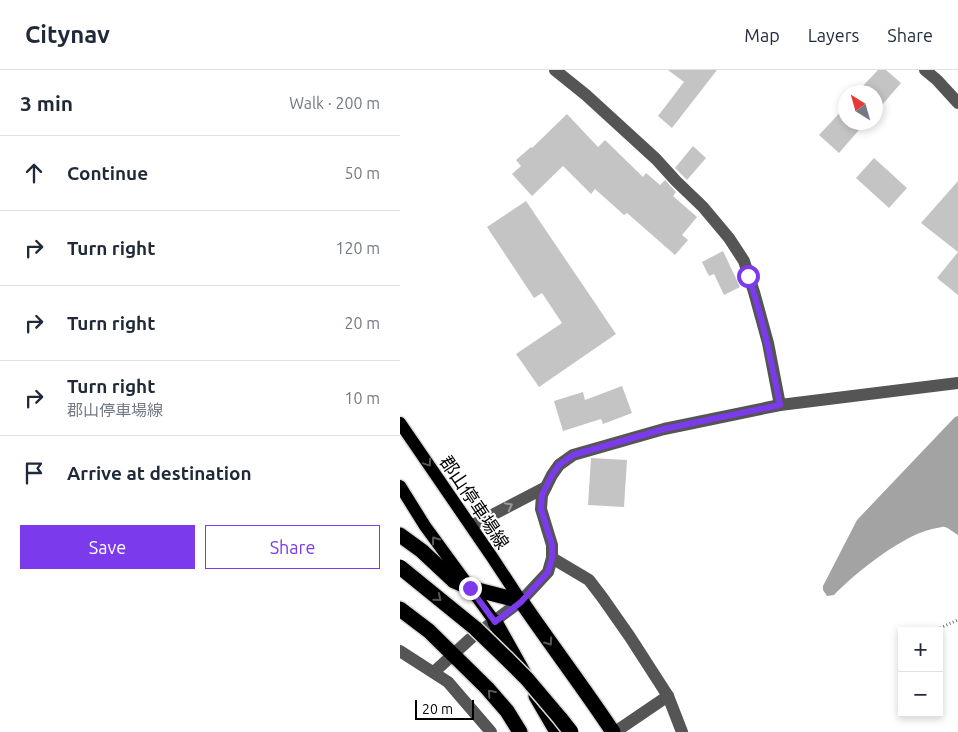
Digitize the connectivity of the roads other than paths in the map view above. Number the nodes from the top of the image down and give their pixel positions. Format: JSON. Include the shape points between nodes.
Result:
{"nodes":[{"id":1,"x":555,"y":70,"type":"edge"},
{"id":2,"x":925,"y":70,"type":"edge"},
{"id":3,"x":958,"y":103,"type":"edge"},
{"id":4,"x":958,"y":383,"type":"edge"},
{"id":5,"x":780,"y":405,"type":"junction"},
{"id":6,"x":400,"y":422,"type":"edge"},
{"id":7,"x":400,"y":486,"type":"edge"},
{"id":8,"x":546,"y":487,"type":"junction"},
{"id":9,"x":471,"y":526,"type":"junction"},
{"id":10,"x":400,"y":535,"type":"edge"},
{"id":11,"x":552,"y":558,"type":"junction"},
{"id":12,"x":400,"y":567,"type":"edge"},
{"id":13,"x":470,"y":588,"type":"junction"},
{"id":14,"x":521,"y":602,"type":"junction"},
{"id":15,"x":400,"y":609,"type":"edge"},
{"id":16,"x":495,"y":622,"type":"junction"},
{"id":17,"x":400,"y":651,"type":"edge"},
{"id":18,"x":453,"y":655,"type":"junction"},
{"id":19,"x":434,"y":672,"type":"junction"},
{"id":20,"x":668,"y":696,"type":"junction"},
{"id":21,"x":491,"y":732,"type":"edge"},
{"id":22,"x":520,"y":732,"type":"edge"},
{"id":23,"x":556,"y":732,"type":"edge"},
{"id":24,"x":570,"y":732,"type":"edge"},
{"id":25,"x":614,"y":732,"type":"edge"},
{"id":26,"x":682,"y":732,"type":"edge"}],
"edges":[{"from":1,"to":5,"type":"street","via":[[656,159],[703,207],[732,243],[744,262],[754,292]]},
{"from":2,"to":3,"type":"street"},
{"from":4,"to":5,"type":"street"},
{"from":5,"to":8,"type":"street","via":[[664,429],[573,455],[559,465]]},
{"from":6,"to":9,"type":"main road","name":"郡山停車場線","one_way":true},
{"from":13,"to":7,"type":"main road","one_way":true},
{"from":9,"to":8,"type":"street","one_way":true},
{"from":8,"to":11,"type":"street","via":[[541,509],[552,545]]},
{"from":9,"to":14,"type":"main road","name":"郡山停車場線"},
{"from":10,"to":13,"type":"highway","via":[[454,580]]},
{"from":11,"to":14,"type":"street","via":[[548,572]]},
{"from":11,"to":20,"type":"street","via":[[589,580]]},
{"from":12,"to":24,"type":"highway","one_way":true,"bridge":true,"via":[[475,628],[506,658]]},
{"from":13,"to":14,"type":"highway"},
{"from":13,"to":16,"type":"main road"},
{"from":14,"to":16,"type":"street"},
{"from":14,"to":25,"type":"highway","one_way":true},
{"from":15,"to":18,"type":"highway"},
{"from":16,"to":18,"type":"street"},
{"from":16,"to":23,"type":"highway"},
{"from":17,"to":19,"type":"street"},
{"from":18,"to":19,"type":"street"},
{"from":22,"to":18,"type":"highway","one_way":true,"via":[[487,688]]},
{"from":19,"to":21,"type":"street","via":[[448,682]]},
{"from":20,"to":25,"type":"street"},
{"from":20,"to":26,"type":"street"}]}
